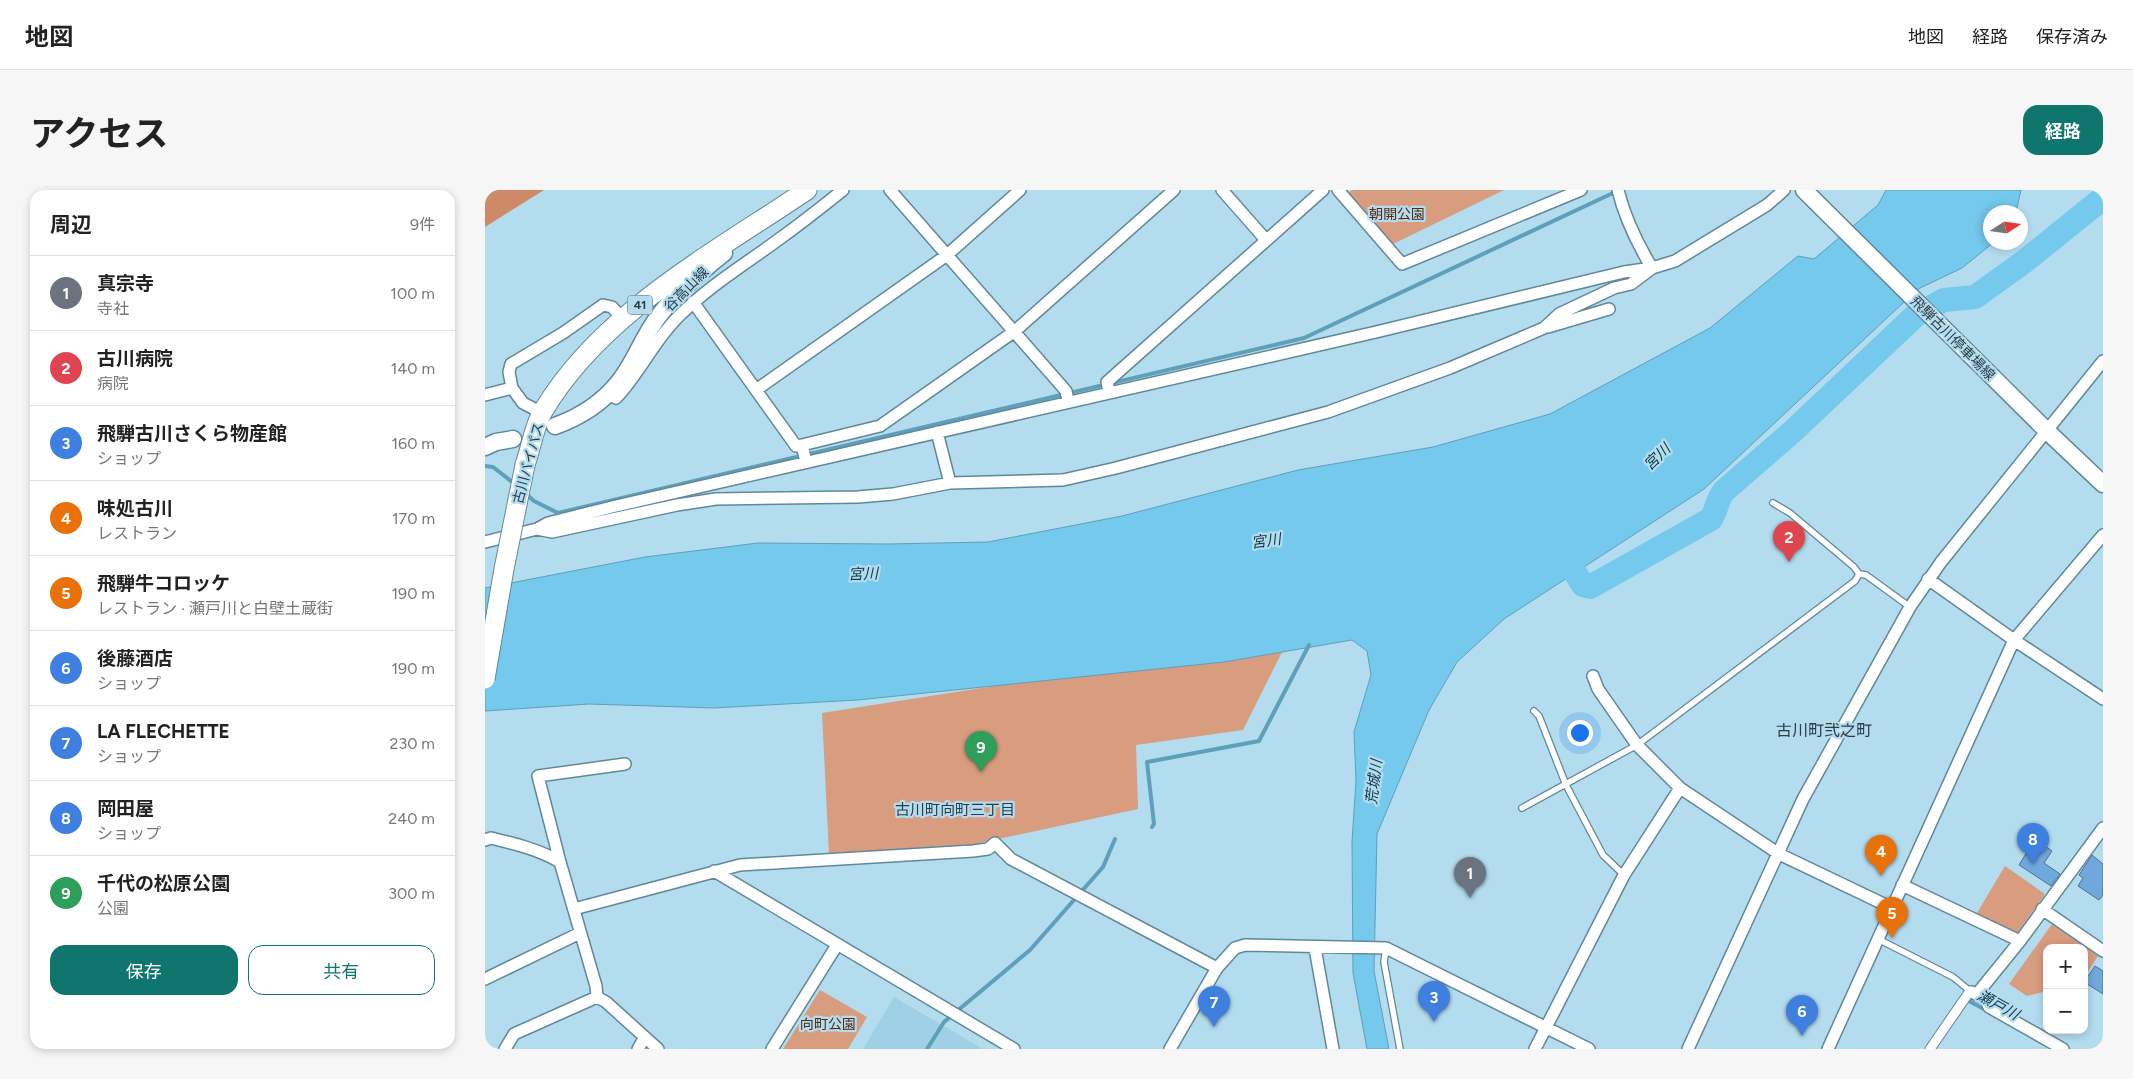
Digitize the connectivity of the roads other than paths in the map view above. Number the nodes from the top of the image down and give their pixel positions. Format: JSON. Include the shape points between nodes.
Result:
{"nodes":[{"id":1,"x":807,"y":190,"type":"edge"},
{"id":2,"x":843,"y":190,"type":"edge"},
{"id":3,"x":890,"y":190,"type":"edge"},
{"id":4,"x":1020,"y":190,"type":"edge"},
{"id":5,"x":1174,"y":190,"type":"edge"},
{"id":6,"x":1222,"y":190,"type":"edge"},
{"id":7,"x":1323,"y":190,"type":"edge"},
{"id":8,"x":1338,"y":190,"type":"edge"},
{"id":9,"x":1581,"y":190,"type":"edge"},
{"id":10,"x":1784,"y":190,"type":"edge"},
{"id":11,"x":1803,"y":190,"type":"edge"},
{"id":12,"x":1619,"y":191,"type":"edge"},
{"id":13,"x":789,"y":202,"type":"junction"},
{"id":14,"x":1266,"y":240,"type":"junction"},
{"id":15,"x":947,"y":255,"type":"junction"},
{"id":16,"x":1652,"y":268,"type":"junction"},
{"id":17,"x":693,"y":302,"type":"junction"},
{"id":18,"x":1609,"y":309,"type":"dead end"},
{"id":19,"x":622,"y":318,"type":"junction"},
{"id":20,"x":1543,"y":328,"type":"junction"},
{"id":21,"x":1015,"y":331,"type":"junction"},
{"id":22,"x":2103,"y":361,"type":"edge"},
{"id":23,"x":512,"y":388,"type":"junction"},
{"id":24,"x":1108,"y":388,"type":"junction"},
{"id":25,"x":756,"y":390,"type":"junction"},
{"id":26,"x":608,"y":393,"type":"junction"},
{"id":27,"x":485,"y":395,"type":"edge"},
{"id":28,"x":1067,"y":397,"type":"junction"},
{"id":29,"x":549,"y":419,"type":"junction"},
{"id":30,"x":2047,"y":431,"type":"junction"},
{"id":31,"x":937,"y":432,"type":"junction"},
{"id":32,"x":513,"y":440,"type":"dead end"},
{"id":33,"x":485,"y":447,"type":"edge"},
{"id":34,"x":804,"y":454,"type":"junction"},
{"id":35,"x":950,"y":483,"type":"junction"},
{"id":36,"x":2103,"y":484,"type":"edge"},
{"id":37,"x":1773,"y":503,"type":"dead end"},
{"id":38,"x":537,"y":529,"type":"junction"},
{"id":39,"x":2103,"y":535,"type":"edge"},
{"id":40,"x":485,"y":542,"type":"edge"},
{"id":41,"x":1859,"y":574,"type":"junction"},
{"id":42,"x":1928,"y":579,"type":"junction"},
{"id":43,"x":1910,"y":607,"type":"junction"},
{"id":44,"x":2014,"y":640,"type":"junction"},
{"id":45,"x":1593,"y":676,"type":"dead end"},
{"id":46,"x":485,"y":679,"type":"edge"},
{"id":47,"x":2103,"y":698,"type":"edge"},
{"id":48,"x":1534,"y":711,"type":"dead end"},
{"id":49,"x":1637,"y":744,"type":"junction"},
{"id":50,"x":625,"y":764,"type":"dead end"},
{"id":51,"x":1566,"y":785,"type":"junction"},
{"id":52,"x":1681,"y":788,"type":"junction"},
{"id":53,"x":1523,"y":808,"type":"dead end"},
{"id":54,"x":2103,"y":828,"type":"edge"},
{"id":55,"x":485,"y":840,"type":"edge"},
{"id":56,"x":1779,"y":854,"type":"junction"},
{"id":57,"x":560,"y":862,"type":"junction"},
{"id":58,"x":714,"y":871,"type":"junction"},
{"id":59,"x":1623,"y":875,"type":"junction"},
{"id":60,"x":1902,"y":885,"type":"junction"},
{"id":61,"x":1892,"y":908,"type":"junction"},
{"id":62,"x":574,"y":909,"type":"junction"},
{"id":63,"x":2042,"y":909,"type":"junction"},
{"id":64,"x":580,"y":933,"type":"junction"},
{"id":65,"x":1878,"y":939,"type":"junction"},
{"id":66,"x":2020,"y":941,"type":"junction"},
{"id":67,"x":837,"y":945,"type":"junction"},
{"id":68,"x":1318,"y":948,"type":"junction"},
{"id":69,"x":1387,"y":948,"type":"junction"},
{"id":70,"x":2103,"y":951,"type":"edge"},
{"id":71,"x":1217,"y":968,"type":"junction"},
{"id":72,"x":485,"y":979,"type":"edge"},
{"id":73,"x":1972,"y":993,"type":"junction"},
{"id":74,"x":597,"y":997,"type":"junction"},
{"id":75,"x":1545,"y":1027,"type":"junction"},
{"id":76,"x":645,"y":1037,"type":"junction"},
{"id":77,"x":505,"y":1049,"type":"edge"},
{"id":78,"x":638,"y":1049,"type":"edge"},
{"id":79,"x":658,"y":1049,"type":"edge"},
{"id":80,"x":772,"y":1049,"type":"edge"},
{"id":81,"x":1014,"y":1049,"type":"edge"},
{"id":82,"x":1170,"y":1049,"type":"edge"},
{"id":83,"x":1333,"y":1049,"type":"edge"},
{"id":84,"x":1400,"y":1049,"type":"edge"},
{"id":85,"x":1535,"y":1049,"type":"edge"},
{"id":86,"x":1589,"y":1049,"type":"edge"},
{"id":87,"x":1688,"y":1049,"type":"edge"},
{"id":88,"x":1828,"y":1049,"type":"edge"},
{"id":89,"x":1930,"y":1049,"type":"edge"},
{"id":90,"x":2063,"y":1049,"type":"edge"}],
"edges":[{"from":1,"to":13,"type":"highway","name":"古川バイパス","number":"41"},
{"from":2,"to":17,"type":"street"},
{"from":3,"to":15,"type":"street"},
{"from":4,"to":15,"type":"street"},
{"from":5,"to":21,"type":"street"},
{"from":6,"to":14,"type":"street"},
{"from":7,"to":14,"type":"street"},
{"from":8,"to":9,"type":"street","via":[[1402,264]]},
{"from":10,"to":16,"type":"street","via":[[1767,205],[1675,261]]},
{"from":11,"to":30,"type":"main road","name":"飛騨古川停車場線"},
{"from":12,"to":16,"type":"street","via":[[1634,237]]},
{"from":13,"to":19,"type":"highway","name":"古川バイパス","number":"41"},
{"from":13,"to":26,"type":"main road","name":"谷高山線","via":[[683,289],[658,317]]},
{"from":14,"to":24,"type":"street"},
{"from":15,"to":21,"type":"street"},
{"from":15,"to":25,"type":"street"},
{"from":16,"to":20,"type":"street","via":[[1631,284],[1614,288],[1559,314]]},
{"from":16,"to":24,"type":"street","via":[[1376,332]]},
{"from":17,"to":25,"type":"street"},
{"from":17,"to":26,"type":"street","via":[[665,331],[632,382],[616,398]]},
{"from":18,"to":20,"type":"street"},
{"from":19,"to":23,"type":"street","via":[[612,307],[603,305],[563,333],[519,357],[511,364],[509,372]]},
{"from":19,"to":29,"type":"highway","name":"古川バイパス","number":"41","via":[[575,364]]},
{"from":20,"to":35,"type":"street","via":[[1402,387],[1283,425],[1063,480]]},
{"from":21,"to":28,"type":"street"},
{"from":21,"to":34,"type":"street","via":[[880,426]]},
{"from":22,"to":30,"type":"street"},
{"from":23,"to":27,"type":"street"},
{"from":23,"to":29,"type":"street","via":[[523,403]]},
{"from":24,"to":28,"type":"street"},
{"from":25,"to":34,"type":"street"},
{"from":26,"to":29,"type":"main road","name":"谷高山線","via":[[578,417]]},
{"from":28,"to":31,"type":"street"},
{"from":29,"to":46,"type":"highway","name":"古川バイパス","number":"41","bridge":true,"via":[[525,465]]},
{"from":30,"to":36,"type":"main road","name":"飛騨古川停車場線"},
{"from":30,"to":42,"type":"street"},
{"from":31,"to":34,"type":"street"},
{"from":31,"to":35,"type":"street"},
{"from":32,"to":33,"type":"main road"},
{"from":34,"to":38,"type":"street","via":[[548,523]]},
{"from":35,"to":38,"type":"street","via":[[858,497],[716,499],[553,532]]},
{"from":37,"to":41,"type":"lane","via":[[1791,513]]},
{"from":38,"to":40,"type":"street"},
{"from":39,"to":44,"type":"street"},
{"from":41,"to":43,"type":"lane","via":[[1866,575]]},
{"from":41,"to":49,"type":"lane","via":[[1848,587]]},
{"from":42,"to":43,"type":"street"},
{"from":42,"to":44,"type":"street"},
{"from":43,"to":56,"type":"street","via":[[1803,799]]},
{"from":44,"to":47,"type":"street"},
{"from":44,"to":60,"type":"street"},
{"from":45,"to":49,"type":"street","via":[[1597,689]]},
{"from":48,"to":51,"type":"lane","via":[[1539,716]]},
{"from":49,"to":51,"type":"lane"},
{"from":49,"to":52,"type":"street"},
{"from":50,"to":57,"type":"street","via":[[538,776]]},
{"from":51,"to":53,"type":"lane"},
{"from":51,"to":59,"type":"lane","via":[[1603,855]]},
{"from":52,"to":56,"type":"street"},
{"from":52,"to":59,"type":"street"},
{"from":54,"to":63,"type":"street"},
{"from":55,"to":57,"type":"street","via":[[491,838],[532,848]]},
{"from":56,"to":61,"type":"street"},
{"from":56,"to":87,"type":"street"},
{"from":57,"to":62,"type":"street"},
{"from":58,"to":62,"type":"street"},
{"from":58,"to":67,"type":"street"},
{"from":58,"to":71,"type":"street","via":[[741,865],[973,851],[988,849],[995,843],[1011,859]]},
{"from":59,"to":75,"type":"street"},
{"from":60,"to":61,"type":"street"},
{"from":60,"to":66,"type":"street"},
{"from":61,"to":65,"type":"street"},
{"from":62,"to":64,"type":"street"},
{"from":63,"to":66,"type":"street"},
{"from":63,"to":70,"type":"street"},
{"from":64,"to":72,"type":"street"},
{"from":64,"to":74,"type":"street"},
{"from":65,"to":73,"type":"lane","via":[[1953,977]]},
{"from":65,"to":88,"type":"street"},
{"from":66,"to":73,"type":"street"},
{"from":67,"to":80,"type":"street"},
{"from":67,"to":81,"type":"street"},
{"from":68,"to":69,"type":"street"},
{"from":68,"to":71,"type":"street","via":[[1245,945],[1235,948]]},
{"from":68,"to":83,"type":"street"},
{"from":69,"to":75,"type":"street"},
{"from":69,"to":84,"type":"lane","via":[[1385,962]]},
{"from":71,"to":82,"type":"street"},
{"from":73,"to":89,"type":"street"},
{"from":73,"to":90,"type":"street","via":[[1987,1000],[1989,1007]]},
{"from":74,"to":76,"type":"street"},
{"from":74,"to":77,"type":"street","via":[[514,1034]]},
{"from":75,"to":85,"type":"street"},
{"from":75,"to":86,"type":"street"},
{"from":76,"to":78,"type":"street"},
{"from":76,"to":79,"type":"street"}]}
